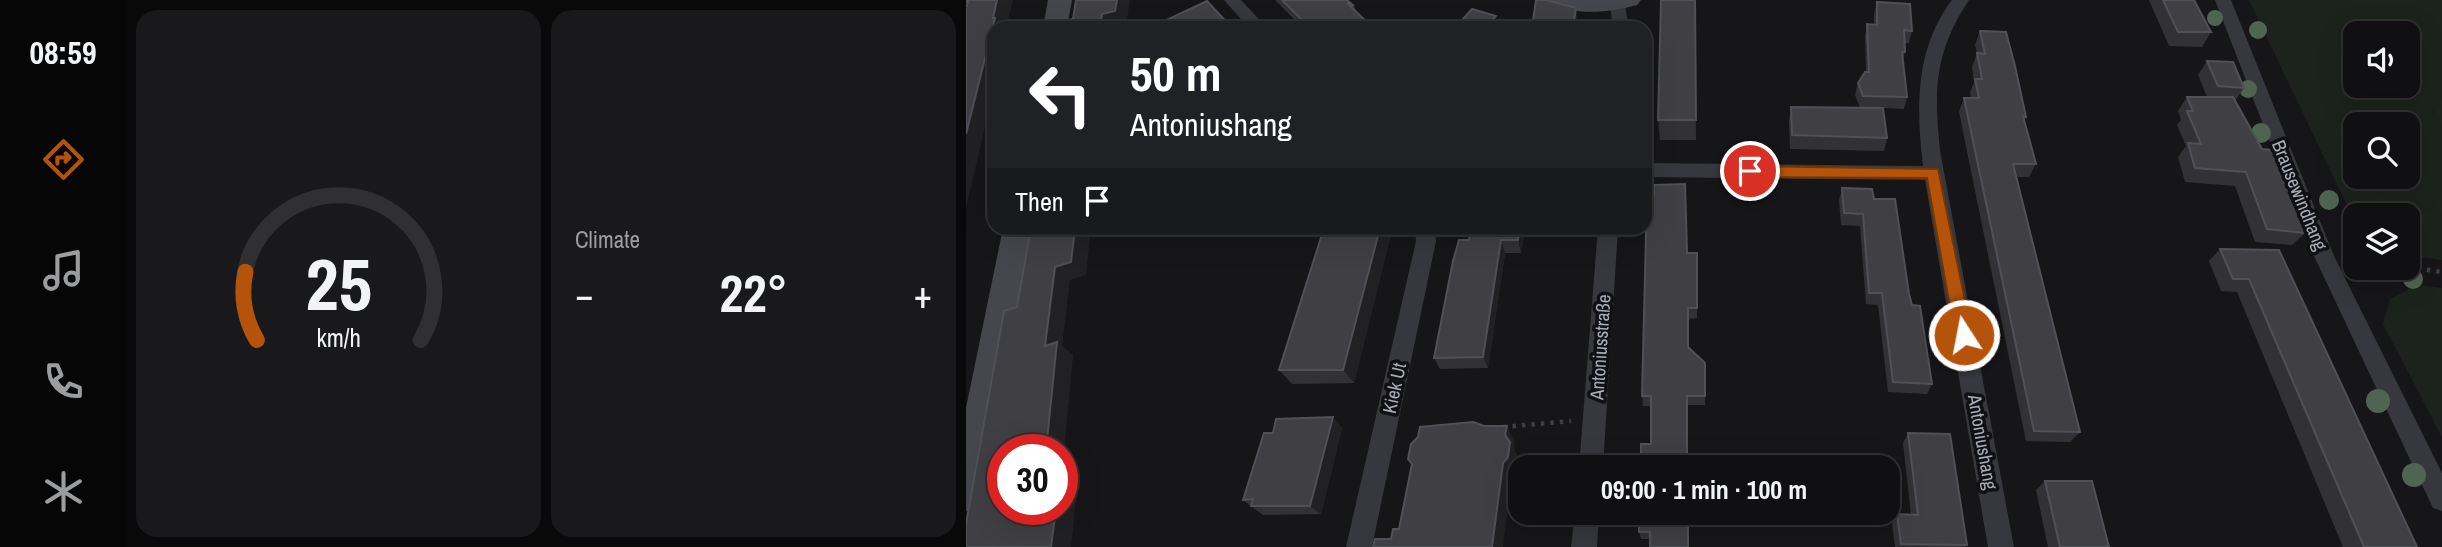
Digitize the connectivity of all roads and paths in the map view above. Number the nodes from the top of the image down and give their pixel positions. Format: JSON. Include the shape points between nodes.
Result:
{"nodes":[{"id":1,"x":1060,"y":0,"type":"edge"},
{"id":2,"x":1232,"y":0,"type":"edge"},
{"id":3,"x":1554,"y":0,"type":"edge"},
{"id":4,"x":1961,"y":0,"type":"edge"},
{"id":5,"x":2223,"y":0,"type":"edge"},
{"id":6,"x":1624,"y":2,"type":"edge"},
{"id":7,"x":1056,"y":21,"type":"edge"},
{"id":8,"x":1252,"y":21,"type":"edge"},
{"id":9,"x":1622,"y":21,"type":"edge"},
{"id":10,"x":1652,"y":170,"type":"edge"},
{"id":11,"x":1933,"y":173,"type":"junction"},
{"id":12,"x":1016,"y":235,"type":"edge"},
{"id":13,"x":1425,"y":235,"type":"edge"},
{"id":14,"x":1608,"y":235,"type":"edge"},
{"id":15,"x":2420,"y":269,"type":"edge"},
{"id":16,"x":2442,"y":272,"type":"edge"},
{"id":17,"x":1563,"y":421,"type":"dead end"},
{"id":18,"x":1494,"y":428,"type":"edge"},
{"id":19,"x":1592,"y":455,"type":"edge"},
{"id":20,"x":966,"y":494,"type":"edge"},
{"id":21,"x":2442,"y":499,"type":"edge"},
{"id":22,"x":1586,"y":525,"type":"edge"},
{"id":23,"x":1359,"y":547,"type":"edge"},
{"id":24,"x":1584,"y":547,"type":"edge"},
{"id":25,"x":2001,"y":547,"type":"edge"}],
"edges":[{"from":1,"to":7,"type":"street"},
{"from":2,"to":8,"type":"street"},
{"from":3,"to":6,"type":"street","via":[[1576,6]]},
{"from":4,"to":11,"type":"street","name":"Antoniushang","via":[[1941,34],[1930,76],[1927,126]]},
{"from":5,"to":21,"type":"street","name":"Brausewindhang","via":[[2324,256]]},
{"from":6,"to":9,"type":"street"},
{"from":10,"to":11,"type":"street"},
{"from":11,"to":25,"type":"street","name":"Antoniushang"},
{"from":12,"to":20,"type":"street"},
{"from":13,"to":23,"type":"street","name":"Kiek Ut"},
{"from":14,"to":19,"type":"street","name":"Antoniusstraße"},
{"from":15,"to":16,"type":"path"},
{"from":17,"to":18,"type":"path"},
{"from":22,"to":24,"type":"street"}]}
